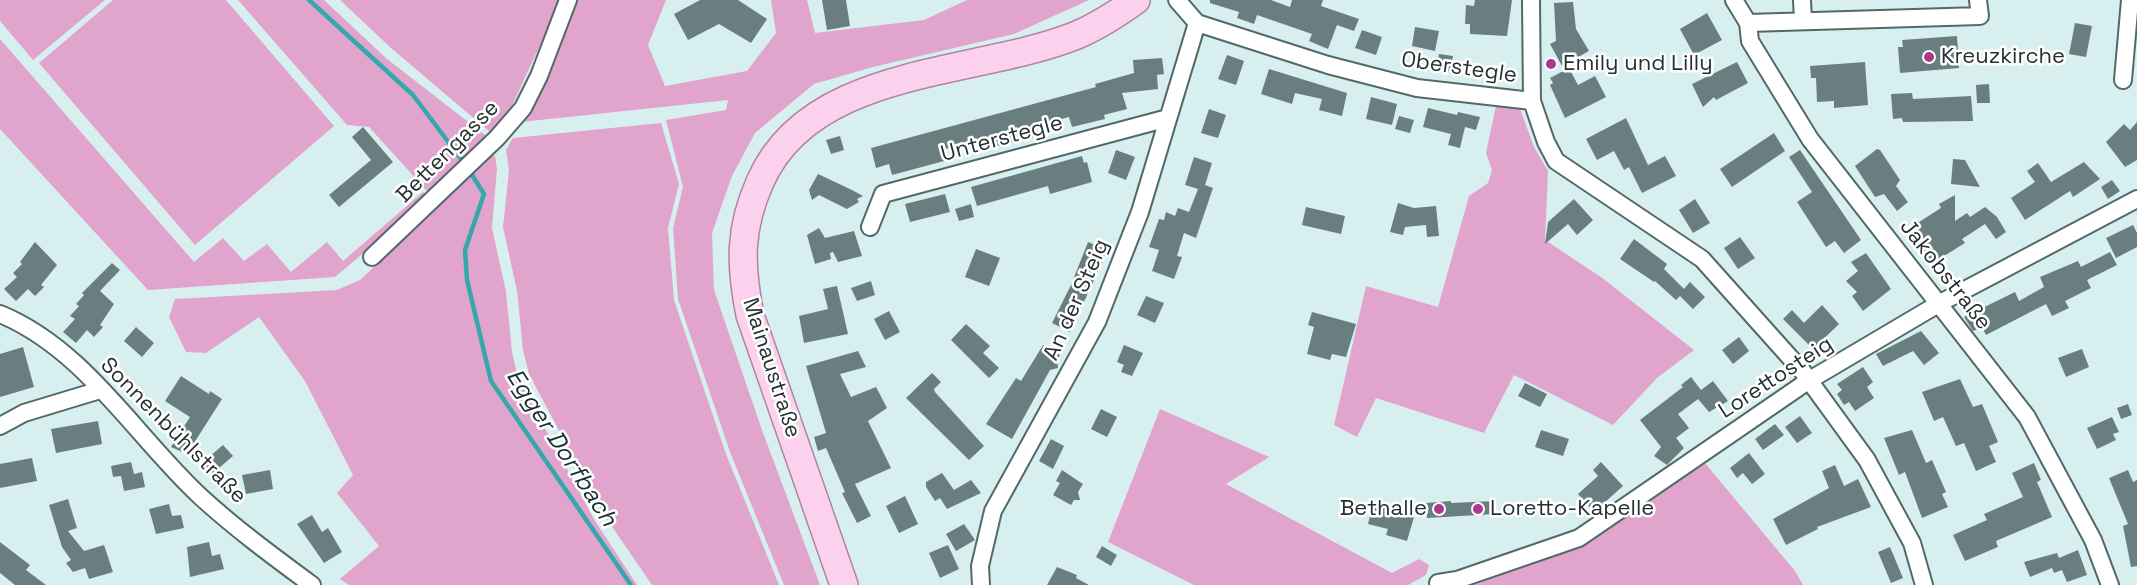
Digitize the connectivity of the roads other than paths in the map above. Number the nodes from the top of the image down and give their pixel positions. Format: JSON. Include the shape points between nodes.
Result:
{"nodes":[{"id":1,"x":568,"y":0,"type":"edge"},
{"id":2,"x":1136,"y":0,"type":"edge"},
{"id":3,"x":1177,"y":0,"type":"edge"},
{"id":4,"x":1531,"y":0,"type":"edge"},
{"id":5,"x":1734,"y":0,"type":"edge"},
{"id":6,"x":1802,"y":0,"type":"edge"},
{"id":7,"x":1978,"y":0,"type":"edge"},
{"id":8,"x":2130,"y":0,"type":"edge"},
{"id":9,"x":1803,"y":21,"type":"junction"},
{"id":10,"x":1197,"y":23,"type":"junction"},
{"id":11,"x":1748,"y":23,"type":"junction"},
{"id":12,"x":2123,"y":80,"type":"dead end"},
{"id":13,"x":1532,"y":101,"type":"junction"},
{"id":14,"x":1168,"y":118,"type":"junction"},
{"id":15,"x":2137,"y":199,"type":"edge"},
{"id":16,"x":870,"y":227,"type":"dead end"},
{"id":17,"x":372,"y":257,"type":"dead end"},
{"id":18,"x":1940,"y":303,"type":"junction"},
{"id":19,"x":0,"y":314,"type":"edge"},
{"id":20,"x":1808,"y":381,"type":"junction"},
{"id":21,"x":100,"y":390,"type":"junction"},
{"id":22,"x":0,"y":426,"type":"edge"},
{"id":23,"x":1438,"y":583,"type":"dead end"},
{"id":24,"x":312,"y":585,"type":"edge"},
{"id":25,"x":844,"y":585,"type":"edge"},
{"id":26,"x":981,"y":585,"type":"edge"},
{"id":27,"x":1924,"y":585,"type":"edge"},
{"id":28,"x":2110,"y":585,"type":"edge"}],
"edges":[{"from":1,"to":17,"type":"street","name":"Bettengasse","via":[[540,76],[523,108]]},
{"from":2,"to":25,"type":"main road","name":"Mainaustraße","via":[[1078,35],[845,99],[818,113],[790,137],[766,168],[751,202],[742,241],[743,278],[750,315]]},
{"from":3,"to":10,"type":"street"},
{"from":4,"to":13,"type":"street"},
{"from":5,"to":11,"type":"street","name":"Jakobstraße"},
{"from":6,"to":9,"type":"street"},
{"from":7,"to":9,"type":"street","via":[[1980,16]]},
{"from":8,"to":12,"type":"street"},
{"from":9,"to":11,"type":"street"},
{"from":10,"to":13,"type":"street","name":"Oberstegle","via":[[1328,65],[1417,88]]},
{"from":10,"to":14,"type":"street","name":"An der Steig"},
{"from":11,"to":18,"type":"street","name":"Jakobstraße","via":[[1750,41],[1810,139]]},
{"from":13,"to":20,"type":"street","name":"Oberstegle","via":[[1556,161],[1702,259]]},
{"from":14,"to":16,"type":"street","name":"Unterstegle","via":[[883,194]]},
{"from":14,"to":26,"type":"street","name":"An der Steig","via":[[1140,212],[1097,322],[993,511],[980,566]]},
{"from":15,"to":18,"type":"street","name":"Lorettosteig"},
{"from":18,"to":20,"type":"street","name":"Lorettosteig"},
{"from":18,"to":28,"type":"street","name":"Jakobstraße","via":[[2027,417],[2093,540]]},
{"from":19,"to":21,"type":"street","name":"Sonnenbühlstraße","via":[[59,348]]},
{"from":20,"to":23,"type":"street","name":"Lorettosteig","via":[[1579,538]]},
{"from":20,"to":27,"type":"street","name":"Oberstegle","via":[[1867,460],[1912,543]]},
{"from":21,"to":22,"type":"street","via":[[24,413]]},
{"from":21,"to":24,"type":"street","name":"Sonnenbühlstraße","via":[[201,497]]}]}
